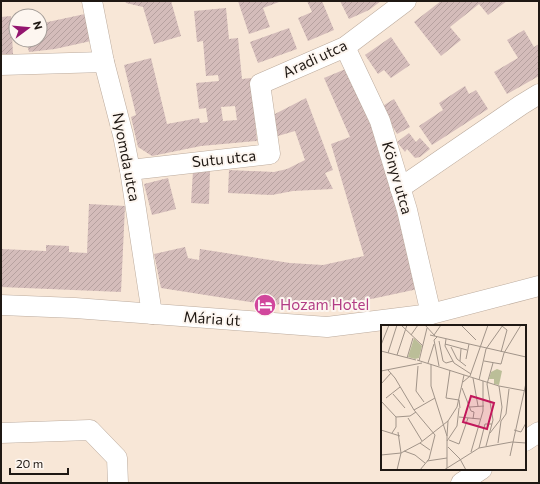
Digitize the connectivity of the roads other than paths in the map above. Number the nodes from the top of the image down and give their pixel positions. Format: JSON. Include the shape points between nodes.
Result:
{"nodes":[{"id":1,"x":92,"y":1,"type":"edge"},
{"id":2,"x":406,"y":1,"type":"edge"},
{"id":3,"x":345,"y":47,"type":"junction"},
{"id":4,"x":104,"y":62,"type":"junction"},
{"id":5,"x":1,"y":64,"type":"edge"},
{"id":6,"x":260,"y":84,"type":"joint"},
{"id":7,"x":539,"y":94,"type":"edge"},
{"id":8,"x":130,"y":170,"type":"junction"},
{"id":9,"x":400,"y":188,"type":"junction"},
{"id":10,"x":539,"y":286,"type":"edge"},
{"id":11,"x":1,"y":305,"type":"edge"},
{"id":12,"x":152,"y":314,"type":"junction"},
{"id":13,"x":431,"y":314,"type":"junction"},
{"id":14,"x":539,"y":432,"type":"edge"},
{"id":15,"x":1,"y":433,"type":"edge"},
{"id":16,"x":526,"y":440,"type":"edge"},
{"id":17,"x":480,"y":470,"type":"edge"},
{"id":18,"x":118,"y":483,"type":"edge"},
{"id":19,"x":461,"y":483,"type":"edge"}],
"edges":[{"from":1,"to":4,"type":"street","name":"Nyomda utca"},
{"from":2,"to":3,"type":"street","name":"Aradi utca"},
{"from":3,"to":6,"type":"street","name":"Aradi utca"},
{"from":3,"to":9,"type":"street","name":"Könyv utca","via":[[380,121]]},
{"from":4,"to":5,"type":"street"},
{"from":4,"to":8,"type":"street","name":"Nyomda utca"},
{"from":6,"to":8,"type":"street","name":"Sutu utca","via":[[270,154]]},
{"from":7,"to":9,"type":"street"},
{"from":8,"to":12,"type":"street","name":"Nyomda utca"},
{"from":9,"to":13,"type":"street","name":"Könyv utca"},
{"from":10,"to":13,"type":"street","name":"Mária út"},
{"from":11,"to":12,"type":"street","name":"Mária út"},
{"from":12,"to":13,"type":"street","name":"Mária út","via":[[327,327]]},
{"from":14,"to":16,"type":"street"},
{"from":15,"to":18,"type":"street","via":[[90,430],[117,458]]},
{"from":17,"to":19,"type":"street"}]}
